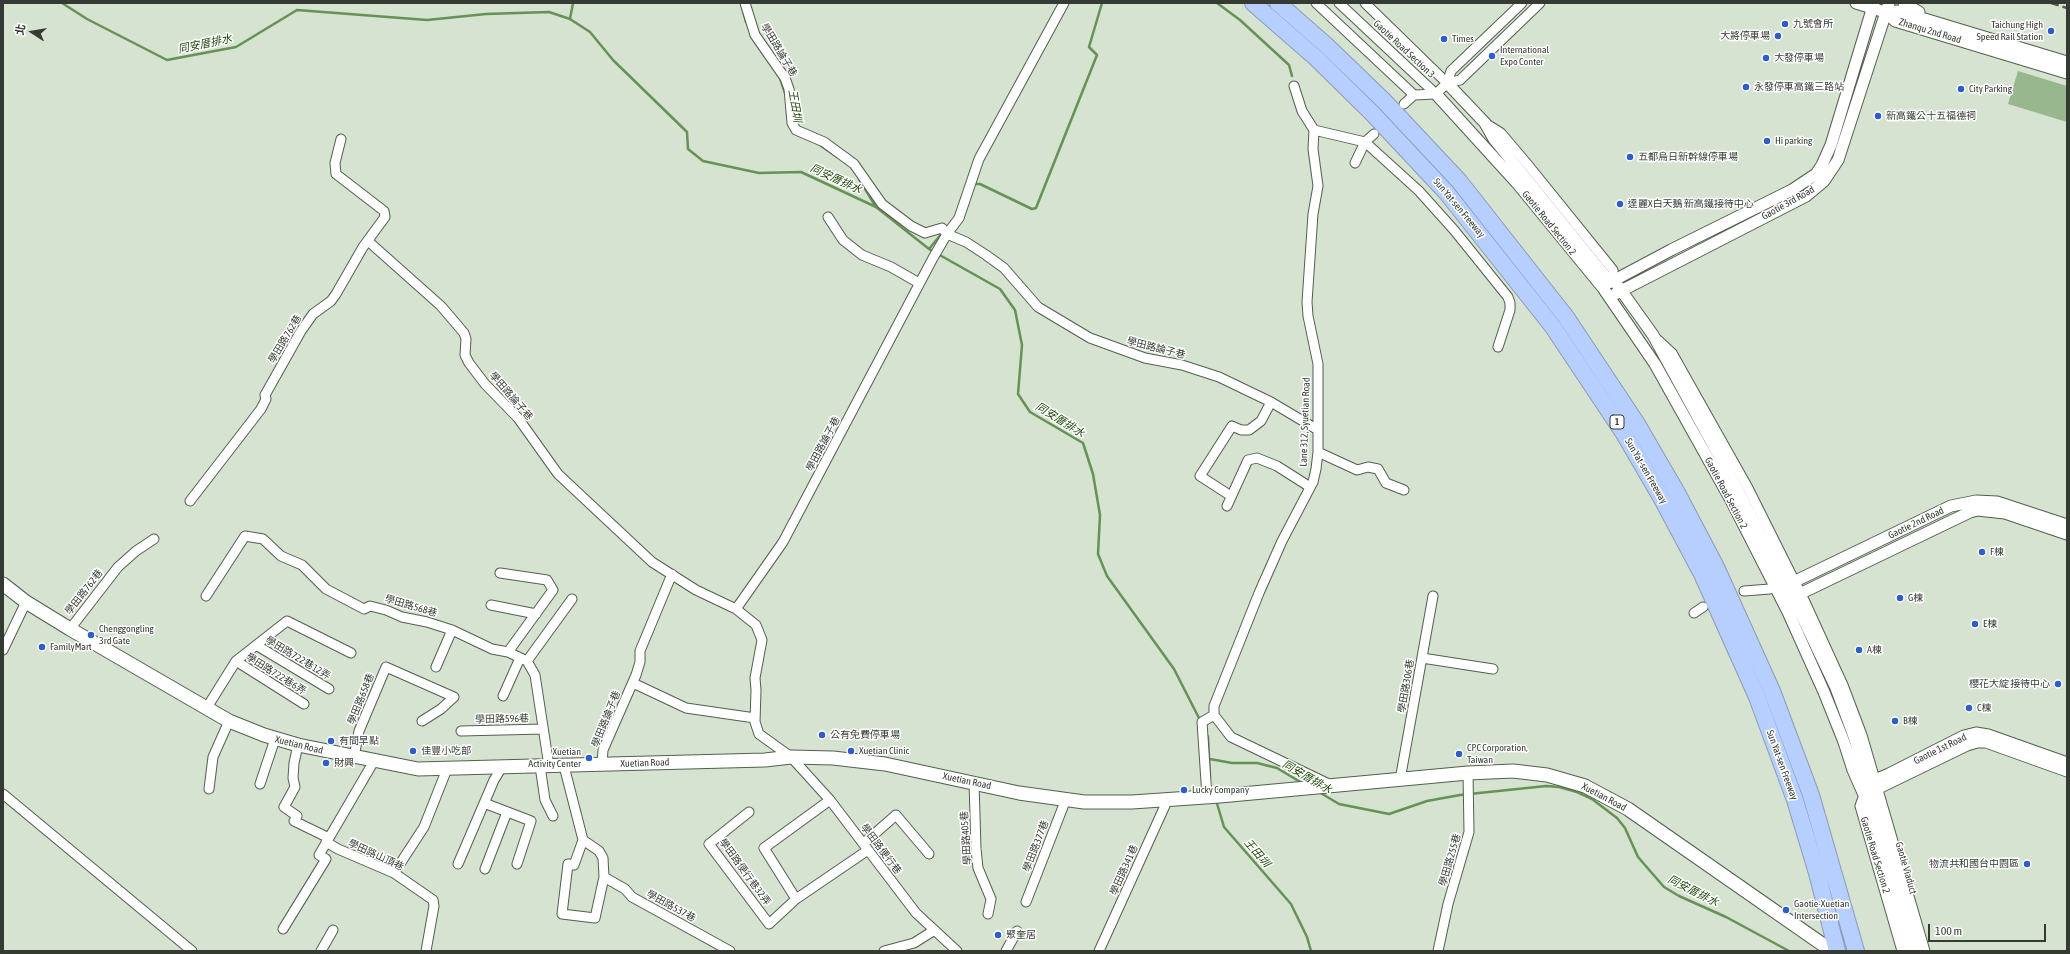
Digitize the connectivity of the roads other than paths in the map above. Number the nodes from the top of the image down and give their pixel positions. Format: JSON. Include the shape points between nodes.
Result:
{"nodes":[{"id":1,"x":745,"y":3,"type":"edge"},
{"id":2,"x":1064,"y":3,"type":"edge"},
{"id":3,"x":1253,"y":3,"type":"edge"},
{"id":4,"x":1278,"y":3,"type":"edge"},
{"id":5,"x":1316,"y":3,"type":"edge"},
{"id":6,"x":1339,"y":3,"type":"edge"},
{"id":7,"x":1365,"y":3,"type":"edge"},
{"id":8,"x":1522,"y":3,"type":"edge"},
{"id":9,"x":1540,"y":3,"type":"edge"},
{"id":10,"x":1856,"y":3,"type":"edge"},
{"id":11,"x":1904,"y":3,"type":"edge"},
{"id":12,"x":1873,"y":6,"type":"edge"},
{"id":13,"x":1887,"y":8,"type":"edge"},
{"id":14,"x":1939,"y":23,"type":"junction"},
{"id":15,"x":2067,"y":62,"type":"edge"},
{"id":16,"x":2067,"y":73,"type":"edge"},
{"id":17,"x":1447,"y":83,"type":"junction"},
{"id":18,"x":1294,"y":86,"type":"dead end"},
{"id":19,"x":1436,"y":94,"type":"junction"},
{"id":20,"x":1414,"y":95,"type":"junction"},
{"id":21,"x":1404,"y":104,"type":"dead end"},
{"id":22,"x":1314,"y":130,"type":"junction"},
{"id":23,"x":1374,"y":134,"type":"dead end"},
{"id":24,"x":341,"y":139,"type":"dead end"},
{"id":25,"x":1365,"y":142,"type":"junction"},
{"id":26,"x":1355,"y":163,"type":"dead end"},
{"id":27,"x":828,"y":217,"type":"dead end"},
{"id":28,"x":947,"y":234,"type":"junction"},
{"id":29,"x":368,"y":241,"type":"junction"},
{"id":30,"x":1613,"y":279,"type":"junction"},
{"id":31,"x":919,"y":283,"type":"junction"},
{"id":32,"x":1621,"y":289,"type":"junction"},
{"id":33,"x":1600,"y":290,"type":"junction"},
{"id":34,"x":1607,"y":299,"type":"junction"},
{"id":35,"x":1498,"y":347,"type":"dead end"},
{"id":36,"x":1271,"y":402,"type":"junction"},
{"id":37,"x":1318,"y":430,"type":"junction"},
{"id":38,"x":1318,"y":452,"type":"junction"},
{"id":39,"x":1310,"y":487,"type":"junction"},
{"id":40,"x":1404,"y":490,"type":"dead end"},
{"id":41,"x":1231,"y":496,"type":"junction"},
{"id":42,"x":190,"y":501,"type":"dead end"},
{"id":43,"x":1227,"y":506,"type":"dead end"},
{"id":44,"x":2067,"y":525,"type":"edge"},
{"id":45,"x":2067,"y":534,"type":"edge"},
{"id":46,"x":154,"y":539,"type":"dead end"},
{"id":47,"x":500,"y":573,"type":"dead end"},
{"id":48,"x":672,"y":574,"type":"junction"},
{"id":49,"x":3,"y":584,"type":"edge"},
{"id":50,"x":1780,"y":588,"type":"junction"},
{"id":51,"x":1744,"y":591,"type":"dead end"},
{"id":52,"x":206,"y":596,"type":"dead end"},
{"id":53,"x":1433,"y":596,"type":"dead end"},
{"id":54,"x":572,"y":599,"type":"dead end"},
{"id":55,"x":1789,"y":599,"type":"junction"},
{"id":56,"x":26,"y":602,"type":"junction"},
{"id":57,"x":492,"y":605,"type":"dead end"},
{"id":58,"x":1703,"y":607,"type":"dead end"},
{"id":59,"x":736,"y":609,"type":"junction"},
{"id":60,"x":1694,"y":613,"type":"dead end"},
{"id":61,"x":536,"y":614,"type":"junction"},
{"id":62,"x":70,"y":629,"type":"junction"},
{"id":63,"x":452,"y":630,"type":"junction"},
{"id":64,"x":256,"y":645,"type":"junction"},
{"id":65,"x":3,"y":650,"type":"edge"},
{"id":66,"x":508,"y":652,"type":"junction"},
{"id":67,"x":351,"y":653,"type":"dead end"},
{"id":68,"x":1422,"y":658,"type":"junction"},
{"id":69,"x":523,"y":659,"type":"junction"},
{"id":70,"x":236,"y":661,"type":"junction"},
{"id":71,"x":436,"y":667,"type":"dead end"},
{"id":72,"x":1493,"y":669,"type":"dead end"},
{"id":73,"x":633,"y":683,"type":"junction"},
{"id":74,"x":329,"y":690,"type":"dead end"},
{"id":75,"x":503,"y":696,"type":"dead end"},
{"id":76,"x":304,"y":704,"type":"dead end"},
{"id":77,"x":206,"y":709,"type":"junction"},
{"id":78,"x":1214,"y":716,"type":"junction"},
{"id":79,"x":755,"y":718,"type":"junction"},
{"id":80,"x":229,"y":721,"type":"junction"},
{"id":81,"x":422,"y":721,"type":"dead end"},
{"id":82,"x":543,"y":729,"type":"junction"},
{"id":83,"x":461,"y":731,"type":"dead end"},
{"id":84,"x":275,"y":739,"type":"junction"},
{"id":85,"x":298,"y":746,"type":"junction"},
{"id":86,"x":354,"y":757,"type":"junction"},
{"id":87,"x":791,"y":757,"type":"junction"},
{"id":88,"x":374,"y":761,"type":"junction"},
{"id":89,"x":2067,"y":763,"type":"edge"},
{"id":90,"x":602,"y":765,"type":"junction"},
{"id":91,"x":545,"y":766,"type":"junction"},
{"id":92,"x":564,"y":766,"type":"junction"},
{"id":93,"x":502,"y":767,"type":"junction"},
{"id":94,"x":447,"y":769,"type":"junction"},
{"id":95,"x":2067,"y":771,"type":"edge"},
{"id":96,"x":1468,"y":778,"type":"junction"},
{"id":97,"x":1400,"y":780,"type":"junction"},
{"id":98,"x":974,"y":782,"type":"junction"},
{"id":99,"x":260,"y":784,"type":"dead end"},
{"id":100,"x":1334,"y":786,"type":"junction"},
{"id":101,"x":1869,"y":787,"type":"junction"},
{"id":102,"x":209,"y":789,"type":"dead end"},
{"id":103,"x":3,"y":794,"type":"edge"},
{"id":104,"x":1207,"y":797,"type":"junction"},
{"id":105,"x":1066,"y":799,"type":"junction"},
{"id":106,"x":1168,"y":799,"type":"junction"},
{"id":107,"x":830,"y":800,"type":"junction"},
{"id":108,"x":484,"y":803,"type":"junction"},
{"id":109,"x":507,"y":812,"type":"junction"},
{"id":110,"x":749,"y":812,"type":"dead end"},
{"id":111,"x":553,"y":816,"type":"dead end"},
{"id":112,"x":327,"y":840,"type":"junction"},
{"id":113,"x":583,"y":840,"type":"junction"},
{"id":114,"x":866,"y":846,"type":"junction"},
{"id":115,"x":929,"y":854,"type":"dead end"},
{"id":116,"x":458,"y":864,"type":"dead end"},
{"id":117,"x":517,"y":864,"type":"dead end"},
{"id":118,"x":485,"y":869,"type":"dead end"},
{"id":119,"x":394,"y":873,"type":"junction"},
{"id":120,"x":604,"y":877,"type":"junction"},
{"id":121,"x":796,"y":899,"type":"junction"},
{"id":122,"x":1026,"y":902,"type":"dead end"},
{"id":123,"x":988,"y":914,"type":"dead end"},
{"id":124,"x":1907,"y":924,"type":"junction"},
{"id":125,"x":282,"y":929,"type":"dead end"},
{"id":126,"x":333,"y":930,"type":"dead end"},
{"id":127,"x":934,"y":931,"type":"junction"},
{"id":128,"x":1017,"y":931,"type":"dead end"},
{"id":129,"x":192,"y":951,"type":"edge"},
{"id":130,"x":321,"y":951,"type":"edge"},
{"id":131,"x":426,"y":951,"type":"edge"},
{"id":132,"x":730,"y":951,"type":"edge"},
{"id":133,"x":884,"y":951,"type":"edge"},
{"id":134,"x":956,"y":951,"type":"edge"},
{"id":135,"x":1006,"y":951,"type":"edge"},
{"id":136,"x":1100,"y":951,"type":"edge"},
{"id":137,"x":1438,"y":951,"type":"edge"},
{"id":138,"x":1832,"y":951,"type":"edge"},
{"id":139,"x":1837,"y":951,"type":"edge"},
{"id":140,"x":1856,"y":951,"type":"edge"},
{"id":141,"x":1902,"y":951,"type":"edge"},
{"id":142,"x":1910,"y":951,"type":"edge"},
{"id":143,"x":1918,"y":951,"type":"edge"},
{"id":144,"x":1925,"y":951,"type":"edge"}],
"edges":[{"from":1,"to":28,"type":"street","name":"學田路論子巷","via":[[755,35],[785,78],[789,89],[792,123],[796,130],[824,142],[854,164],[882,204],[911,226],[926,233],[942,228]]},
{"from":2,"to":28,"type":"street","name":"學田路論子巷","via":[[978,159],[959,218]]},
{"from":3,"to":139,"type":"highway","name":"Sun Yat-sen Freeway","number":"1","via":[[1327,69],[1446,192],[1553,327],[1623,432],[1702,574],[1757,697],[1795,800]]},
{"from":4,"to":140,"type":"highway","name":"Sun Yat-sen Freeway","number":"1","via":[[1384,101],[1459,181],[1566,317],[1637,424],[1716,567],[1772,691],[1810,795]]},
{"from":5,"to":20,"type":"street"},
{"from":6,"to":19,"type":"street","name":"Gaotie Road Section 3"},
{"from":7,"to":17,"type":"street","name":"Gaotie Road Section 3"},
{"from":8,"to":17,"type":"street","via":[[1451,71]]},
{"from":9,"to":17,"type":"street","via":[[1460,80]]},
{"from":10,"to":12,"type":"street"},
{"from":11,"to":14,"type":"street"},
{"from":12,"to":13,"type":"street"},
{"from":12,"to":30,"type":"street","name":"Gaotie 3rd Road","via":[[1831,145],[1816,174],[1792,190]]},
{"from":13,"to":14,"type":"street","name":"Zhanqu 2nd Road"},
{"from":13,"to":16,"type":"street","name":"Zhanqu 2nd Road","via":[[1895,21]]},
{"from":13,"to":32,"type":"street","name":"Gaotie 3rd Road","via":[[1838,160],[1824,181],[1806,196]]},
{"from":14,"to":15,"type":"street","name":"Zhanqu 2nd Road"},
{"from":17,"to":19,"type":"street"},
{"from":17,"to":30,"type":"street","name":"Gaotie Road Section 2","via":[[1485,123],[1494,139],[1605,276]]},
{"from":18,"to":22,"type":"street","via":[[1302,111]]},
{"from":19,"to":20,"type":"street"},
{"from":19,"to":33,"type":"street","name":"Gaotie Road Section 2","via":[[1517,183]]},
{"from":20,"to":21,"type":"street"},
{"from":22,"to":25,"type":"street"},
{"from":22,"to":37,"type":"street","name":"Lane 312, Syuetian Road","via":[[1313,149],[1318,186],[1313,214],[1307,302],[1318,364]]},
{"from":23,"to":25,"type":"street"},
{"from":24,"to":29,"type":"street","name":"學田路762巷","via":[[335,163],[336,174],[384,211],[382,223]]},
{"from":25,"to":26,"type":"street"},
{"from":25,"to":35,"type":"street","via":[[1419,192],[1508,297],[1510,310]]},
{"from":27,"to":31,"type":"street","via":[[843,240],[862,255],[891,267]]},
{"from":28,"to":31,"type":"street","name":"學田路論子巷"},
{"from":28,"to":36,"type":"street","name":"學田路論子巷","via":[[966,242],[1004,268],[1038,307],[1090,338],[1145,358],[1182,365],[1219,378]]},
{"from":29,"to":42,"type":"street","name":"學田路762巷","via":[[349,268],[336,294],[313,314],[301,331],[265,396],[261,409]]},
{"from":29,"to":48,"type":"street","name":"學田路論子巷","via":[[441,306],[464,333],[465,355],[469,363],[485,384],[518,418],[558,474],[652,562]]},
{"from":30,"to":32,"type":"street","name":"Gaotie Road Section 2"},
{"from":30,"to":33,"type":"street","name":"Gaotie 3rd Road"},
{"from":31,"to":59,"type":"street","name":"學田路論子巷","via":[[783,542]]},
{"from":32,"to":34,"type":"street","name":"Gaotie 3rd Road"},
{"from":32,"to":50,"type":"street","name":"Gaotie Road Section 2","via":[[1653,335],[1740,494]]},
{"from":33,"to":34,"type":"street","name":"Gaotie Road Section 2"},
{"from":34,"to":50,"type":"street","name":"Gaotie Road Section 2","via":[[1655,364]]},
{"from":36,"to":37,"type":"street","name":"學田路論子巷"},
{"from":36,"to":41,"type":"street","via":[[1261,421],[1249,430],[1232,426],[1200,476]]},
{"from":37,"to":38,"type":"street","name":"Lane 312, Syuetian Road"},
{"from":38,"to":39,"type":"street","name":"Lane 312, Syuetian Road"},
{"from":38,"to":40,"type":"street","via":[[1358,470],[1368,467],[1378,469],[1386,483]]},
{"from":39,"to":41,"type":"street","via":[[1277,466],[1257,458],[1248,460]]},
{"from":39,"to":78,"type":"street","name":"Lane 312, Syuetian Road","via":[[1259,593],[1214,706]]},
{"from":41,"to":43,"type":"street"},
{"from":44,"to":50,"type":"street","name":"Gaotie 2nd Road","via":[[1997,502],[1976,501],[1951,506]]},
{"from":45,"to":55,"type":"street","name":"Gaotie 2nd Road","via":[[2005,513],[1977,510]]},
{"from":46,"to":62,"type":"street","name":"學田路762巷","via":[[118,567]]},
{"from":47,"to":61,"type":"street","via":[[547,580],[553,590]]},
{"from":48,"to":59,"type":"street","name":"學田路論子巷","via":[[696,590]]},
{"from":48,"to":73,"type":"street","name":"學田路論子巷","via":[[640,651],[640,662]]},
{"from":49,"to":56,"type":"main road","name":"Xuetian Road"},
{"from":50,"to":51,"type":"street"},
{"from":50,"to":55,"type":"street","name":"Gaotie Road Section 2"},
{"from":50,"to":55,"type":"street","name":"Gaotie Road Section 2"},
{"from":52,"to":63,"type":"street","name":"學田路568巷","via":[[245,536],[263,539],[281,556],[302,565],[326,589],[364,609],[370,606]]},
{"from":53,"to":68,"type":"street","name":"學田路306巷"},
{"from":54,"to":69,"type":"street"},
{"from":55,"to":101,"type":"street","name":"Gaotie Road Section 2","via":[[1824,692]]},
{"from":55,"to":101,"type":"street","name":"Gaotie Road Section 2","via":[[1843,685],[1862,735]]},
{"from":56,"to":62,"type":"main road","name":"Xuetian Road"},
{"from":56,"to":65,"type":"street"},
{"from":57,"to":61,"type":"street"},
{"from":58,"to":60,"type":"street"},
{"from":59,"to":79,"type":"street","name":"學田路論子巷","via":[[756,625],[762,640],[755,678]]},
{"from":61,"to":66,"type":"street"},
{"from":62,"to":77,"type":"main road","name":"Xuetian Road"},
{"from":63,"to":66,"type":"street","name":"學田路568巷","via":[[492,649]]},
{"from":63,"to":71,"type":"street"},
{"from":64,"to":67,"type":"street","via":[[287,621]]},
{"from":64,"to":70,"type":"street"},
{"from":64,"to":74,"type":"street","name":"學田路722巷12弄"},
{"from":66,"to":69,"type":"street","name":"學田路568巷"},
{"from":68,"to":72,"type":"street"},
{"from":68,"to":97,"type":"street","name":"學田路306巷"},
{"from":69,"to":75,"type":"street"},
{"from":69,"to":82,"type":"street","via":[[535,675]]},
{"from":70,"to":76,"type":"street","name":"學田路722巷6弄"},
{"from":70,"to":77,"type":"street"},
{"from":73,"to":79,"type":"street","name":"學田路論子巷","via":[[686,708]]},
{"from":73,"to":90,"type":"street","name":"學田路論子巷","via":[[604,750]]},
{"from":77,"to":80,"type":"main road","name":"Xuetian Road"},
{"from":78,"to":100,"type":"street","via":[[1231,737]]},
{"from":78,"to":104,"type":"street","via":[[1202,722]]},
{"from":79,"to":87,"type":"street","name":"學田路論子巷","via":[[759,734]]},
{"from":80,"to":84,"type":"main road","name":"Xuetian Road"},
{"from":80,"to":102,"type":"street","via":[[213,757]]},
{"from":81,"to":86,"type":"street","name":"學田路658巷","via":[[454,698],[386,667],[359,731]]},
{"from":82,"to":83,"type":"street","name":"學田路596巷"},
{"from":82,"to":91,"type":"street"},
{"from":84,"to":85,"type":"main road","name":"Xuetian Road"},
{"from":84,"to":99,"type":"street"},
{"from":85,"to":86,"type":"main road","name":"Xuetian Road"},
{"from":85,"to":112,"type":"street","name":"學田路山頂巷","via":[[294,763],[295,787],[284,807],[297,816],[294,821]]},
{"from":86,"to":88,"type":"main road","name":"Xuetian Road"},
{"from":87,"to":90,"type":"main road","name":"Xuetian Road"},
{"from":87,"to":98,"type":"main road","name":"Xuetian Road","via":[[834,758],[885,764]]},
{"from":87,"to":107,"type":"street","name":"學田路便行巷"},
{"from":88,"to":94,"type":"main road","name":"Xuetian Road","via":[[418,769]]},
{"from":88,"to":112,"type":"street"},
{"from":89,"to":101,"type":"street","name":"Gaotie 1st Road","via":[[1976,733],[1964,736]]},
{"from":90,"to":92,"type":"main road","name":"Xuetian Road"},
{"from":91,"to":92,"type":"main road","name":"Xuetian Road"},
{"from":91,"to":93,"type":"main road","name":"Xuetian Road"},
{"from":91,"to":111,"type":"street","via":[[545,800]]},
{"from":92,"to":113,"type":"street"},
{"from":93,"to":94,"type":"main road","name":"Xuetian Road"},
{"from":93,"to":108,"type":"street"},
{"from":94,"to":119,"type":"street","via":[[424,826]]},
{"from":95,"to":101,"type":"street","name":"Gaotie 1st Road","via":[[1986,742],[1977,742]]},
{"from":96,"to":97,"type":"main road","name":"Xuetian Road"},
{"from":96,"to":137,"type":"street","name":"學田路255巷","via":[[1469,832],[1448,904]]},
{"from":96,"to":138,"type":"main road","name":"Xuetian Road","via":[[1513,771],[1547,775],[1575,782],[1595,791],[1628,809]]},
{"from":97,"to":100,"type":"main road","name":"Xuetian Road"},
{"from":98,"to":105,"type":"main road","name":"Xuetian Road","via":[[1019,793]]},
{"from":98,"to":123,"type":"street","name":"學田路405巷","via":[[978,868],[990,899]]},
{"from":100,"to":104,"type":"main road","name":"Xuetian Road"},
{"from":101,"to":124,"type":"street","name":"Gaotie Viaduct","via":[[1880,842]]},
{"from":101,"to":141,"type":"street","name":"Gaotie Road Section 2","via":[[1860,806]]},
{"from":101,"to":144,"type":"street","name":"Gaotie Road Section 2"},
{"from":103,"to":129,"type":"street"},
{"from":104,"to":106,"type":"main road","name":"Xuetian Road"},
{"from":105,"to":106,"type":"main road","name":"Xuetian Road","via":[[1084,802]]},
{"from":105,"to":122,"type":"street","name":"學田路377巷"},
{"from":106,"to":136,"type":"street","name":"學田路341巷"},
{"from":107,"to":114,"type":"street","name":"學田路便行巷"},
{"from":107,"to":121,"type":"street","via":[[764,848]]},
{"from":108,"to":109,"type":"street"},
{"from":108,"to":116,"type":"street"},
{"from":109,"to":117,"type":"street","via":[[531,821]]},
{"from":109,"to":118,"type":"street"},
{"from":110,"to":121,"type":"street","name":"學田路便行巷32弄","via":[[709,844],[769,924]]},
{"from":112,"to":119,"type":"street","name":"學田路山頂巷","via":[[338,849]]},
{"from":112,"to":125,"type":"street","via":[[319,855],[326,859]]},
{"from":113,"to":120,"type":"street","via":[[599,851],[603,858]]},
{"from":113,"to":120,"type":"street","via":[[574,865],[568,864],[562,914],[595,918]]},
{"from":114,"to":115,"type":"street","name":"學田路便行巷32弄","via":[[896,815]]},
{"from":114,"to":121,"type":"street","name":"學田路便行巷32弄"},
{"from":114,"to":127,"type":"street","name":"學田路便行巷","via":[[916,913]]},
{"from":119,"to":131,"type":"street","name":"學田路山頂巷","via":[[434,902]]},
{"from":120,"to":132,"type":"street","name":"學田路537巷","via":[[625,889],[632,897]]},
{"from":124,"to":142,"type":"street","name":"Gaotie Viaduct"},
{"from":124,"to":143,"type":"street","name":"Gaotie Viaduct"},
{"from":126,"to":130,"type":"street"},
{"from":127,"to":133,"type":"street","via":[[914,943]]},
{"from":127,"to":134,"type":"street","name":"學田路便行巷"},
{"from":128,"to":135,"type":"street"}]}
